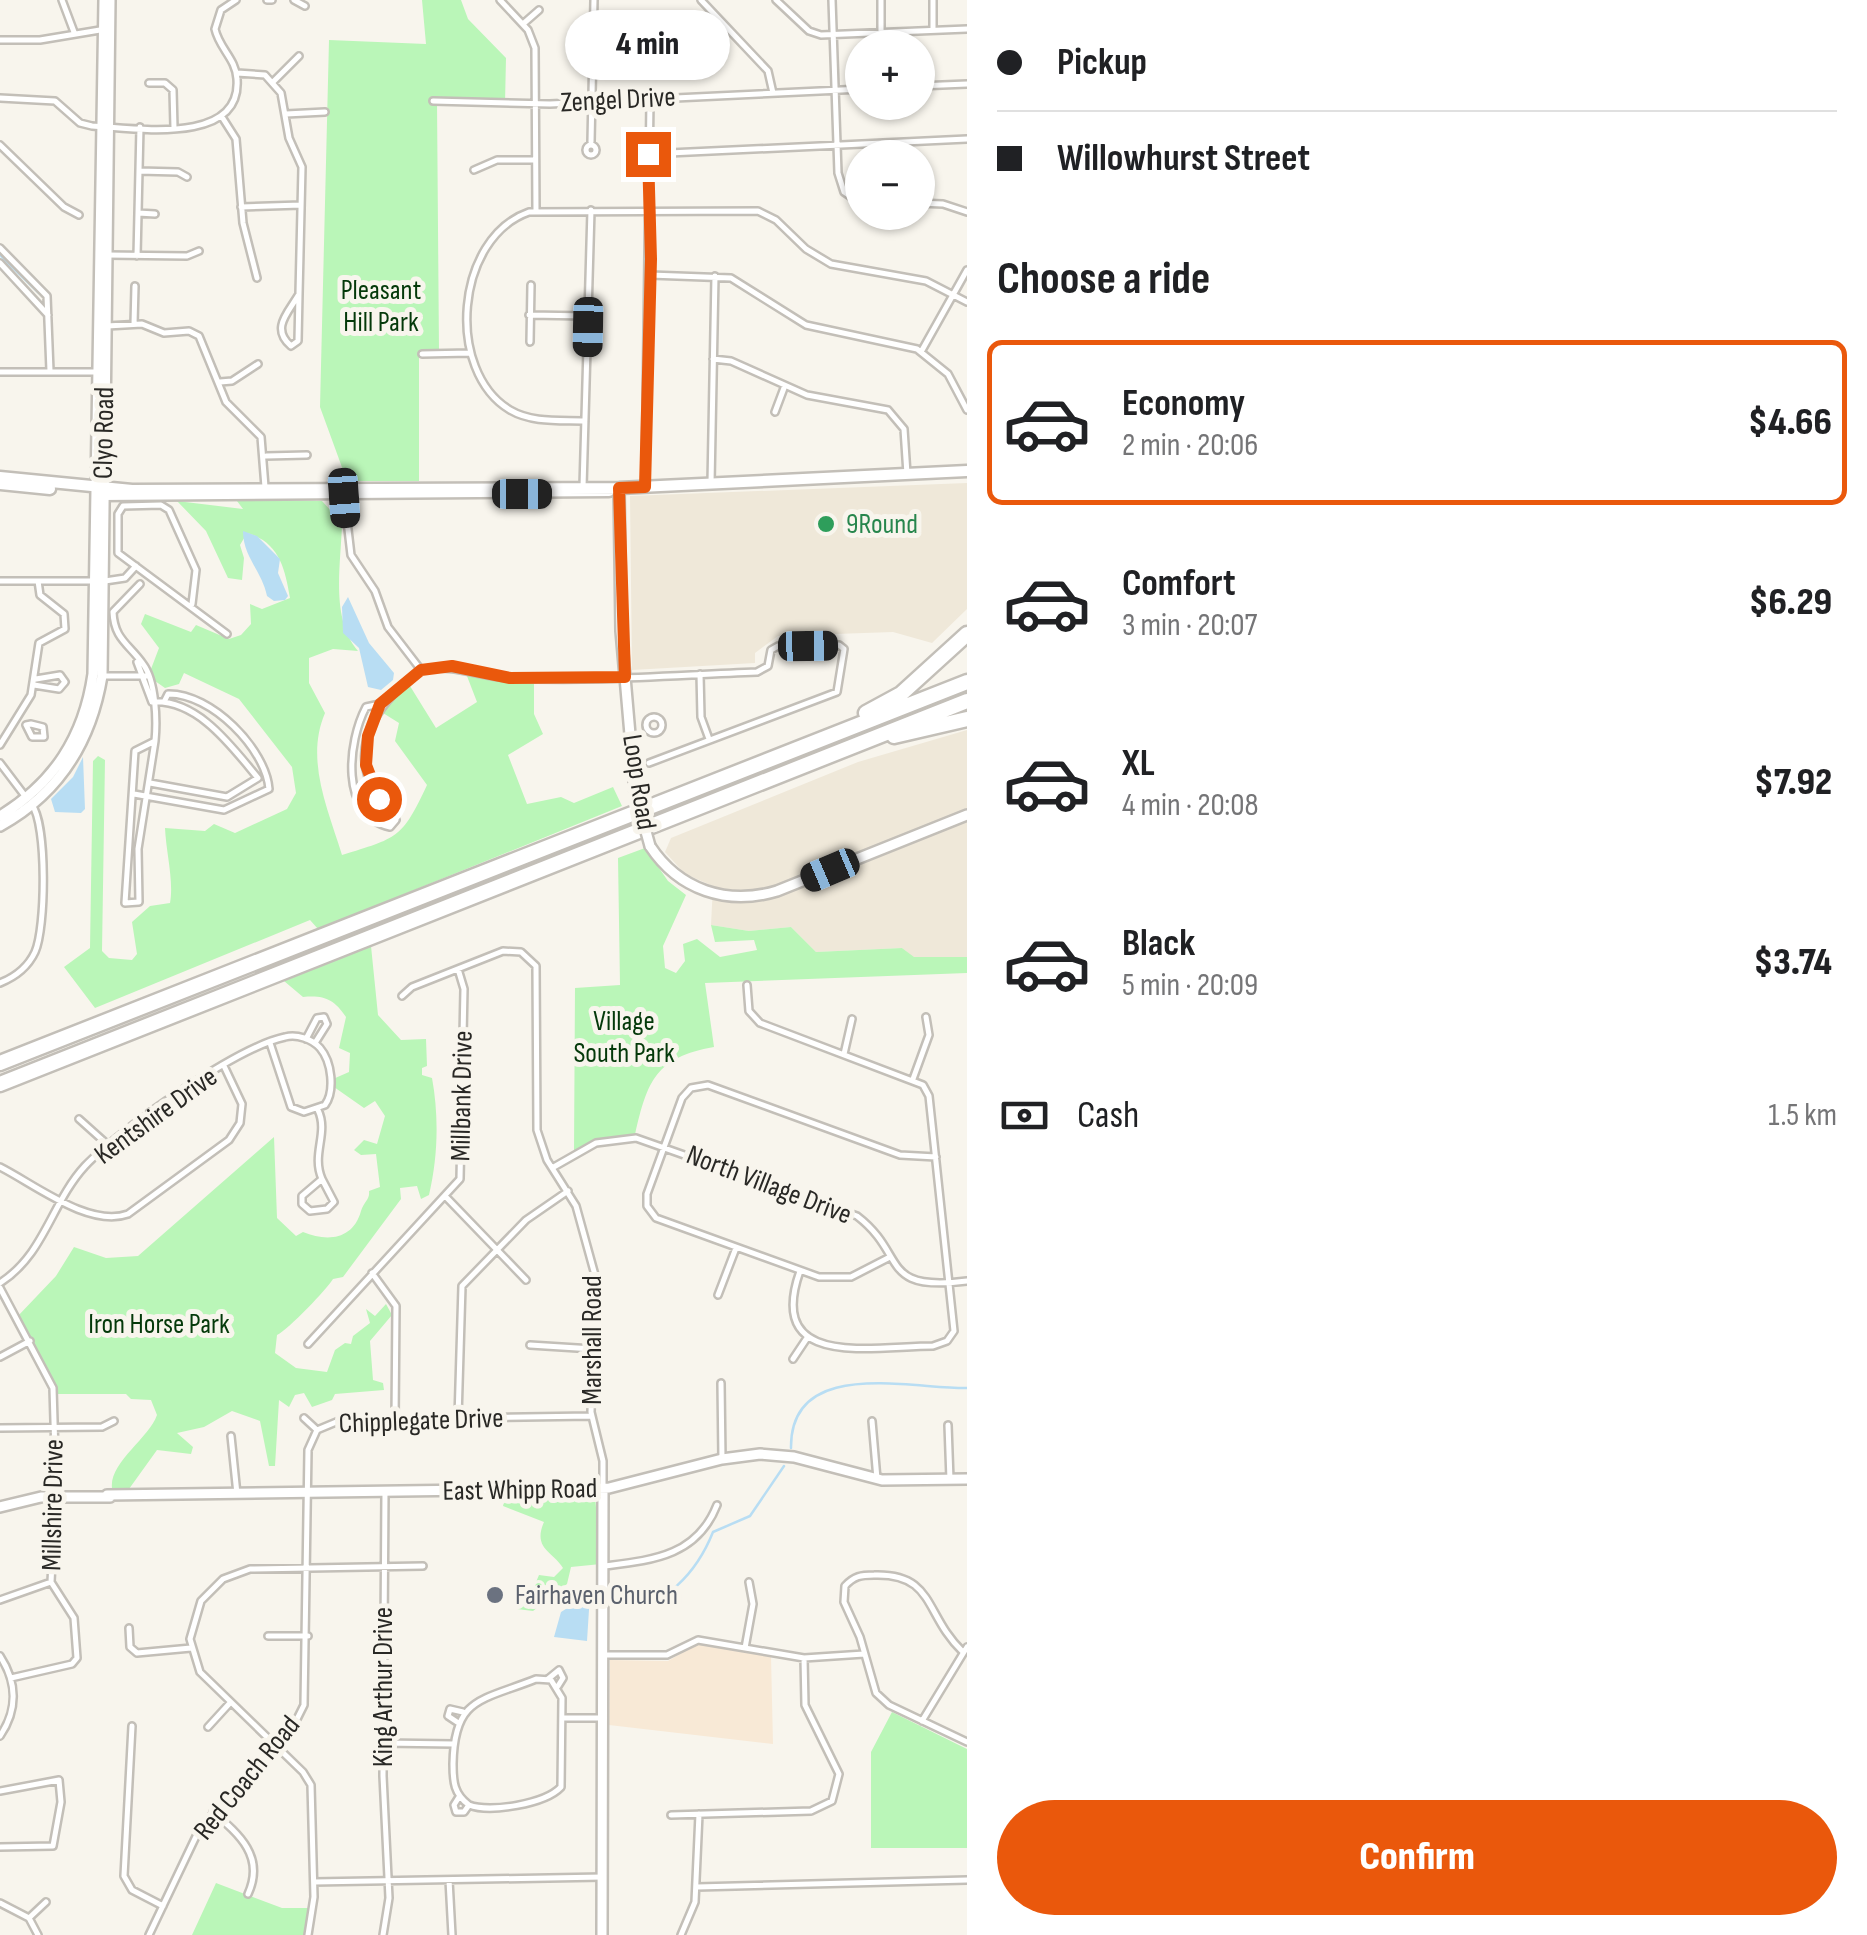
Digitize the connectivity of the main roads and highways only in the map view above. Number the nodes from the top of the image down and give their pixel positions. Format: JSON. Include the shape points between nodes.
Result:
{"nodes":[{"id":1,"x":967,"y":471,"type":"edge"},
{"id":2,"x":0,"y":481,"type":"edge"},
{"id":3,"x":967,"y":634,"type":"edge"},
{"id":4,"x":967,"y":682,"type":"edge"},
{"id":5,"x":967,"y":701,"type":"edge"},
{"id":6,"x":967,"y":719,"type":"edge"},
{"id":7,"x":859,"y":742,"type":"junction"},
{"id":8,"x":716,"y":781,"type":"junction"},
{"id":9,"x":0,"y":1063,"type":"edge"},
{"id":10,"x":0,"y":1084,"type":"edge"}],
"edges":[{"from":1,"to":2,"type":"main road","via":[[619,488],[344,492],[99,492]]},
{"from":3,"to":8,"type":"highway","via":[[891,701]]},
{"from":4,"to":8,"type":"highway"},
{"from":5,"to":7,"type":"highway"},
{"from":6,"to":7,"type":"highway"},
{"from":7,"to":10,"type":"highway"},
{"from":8,"to":9,"type":"highway"}]}
